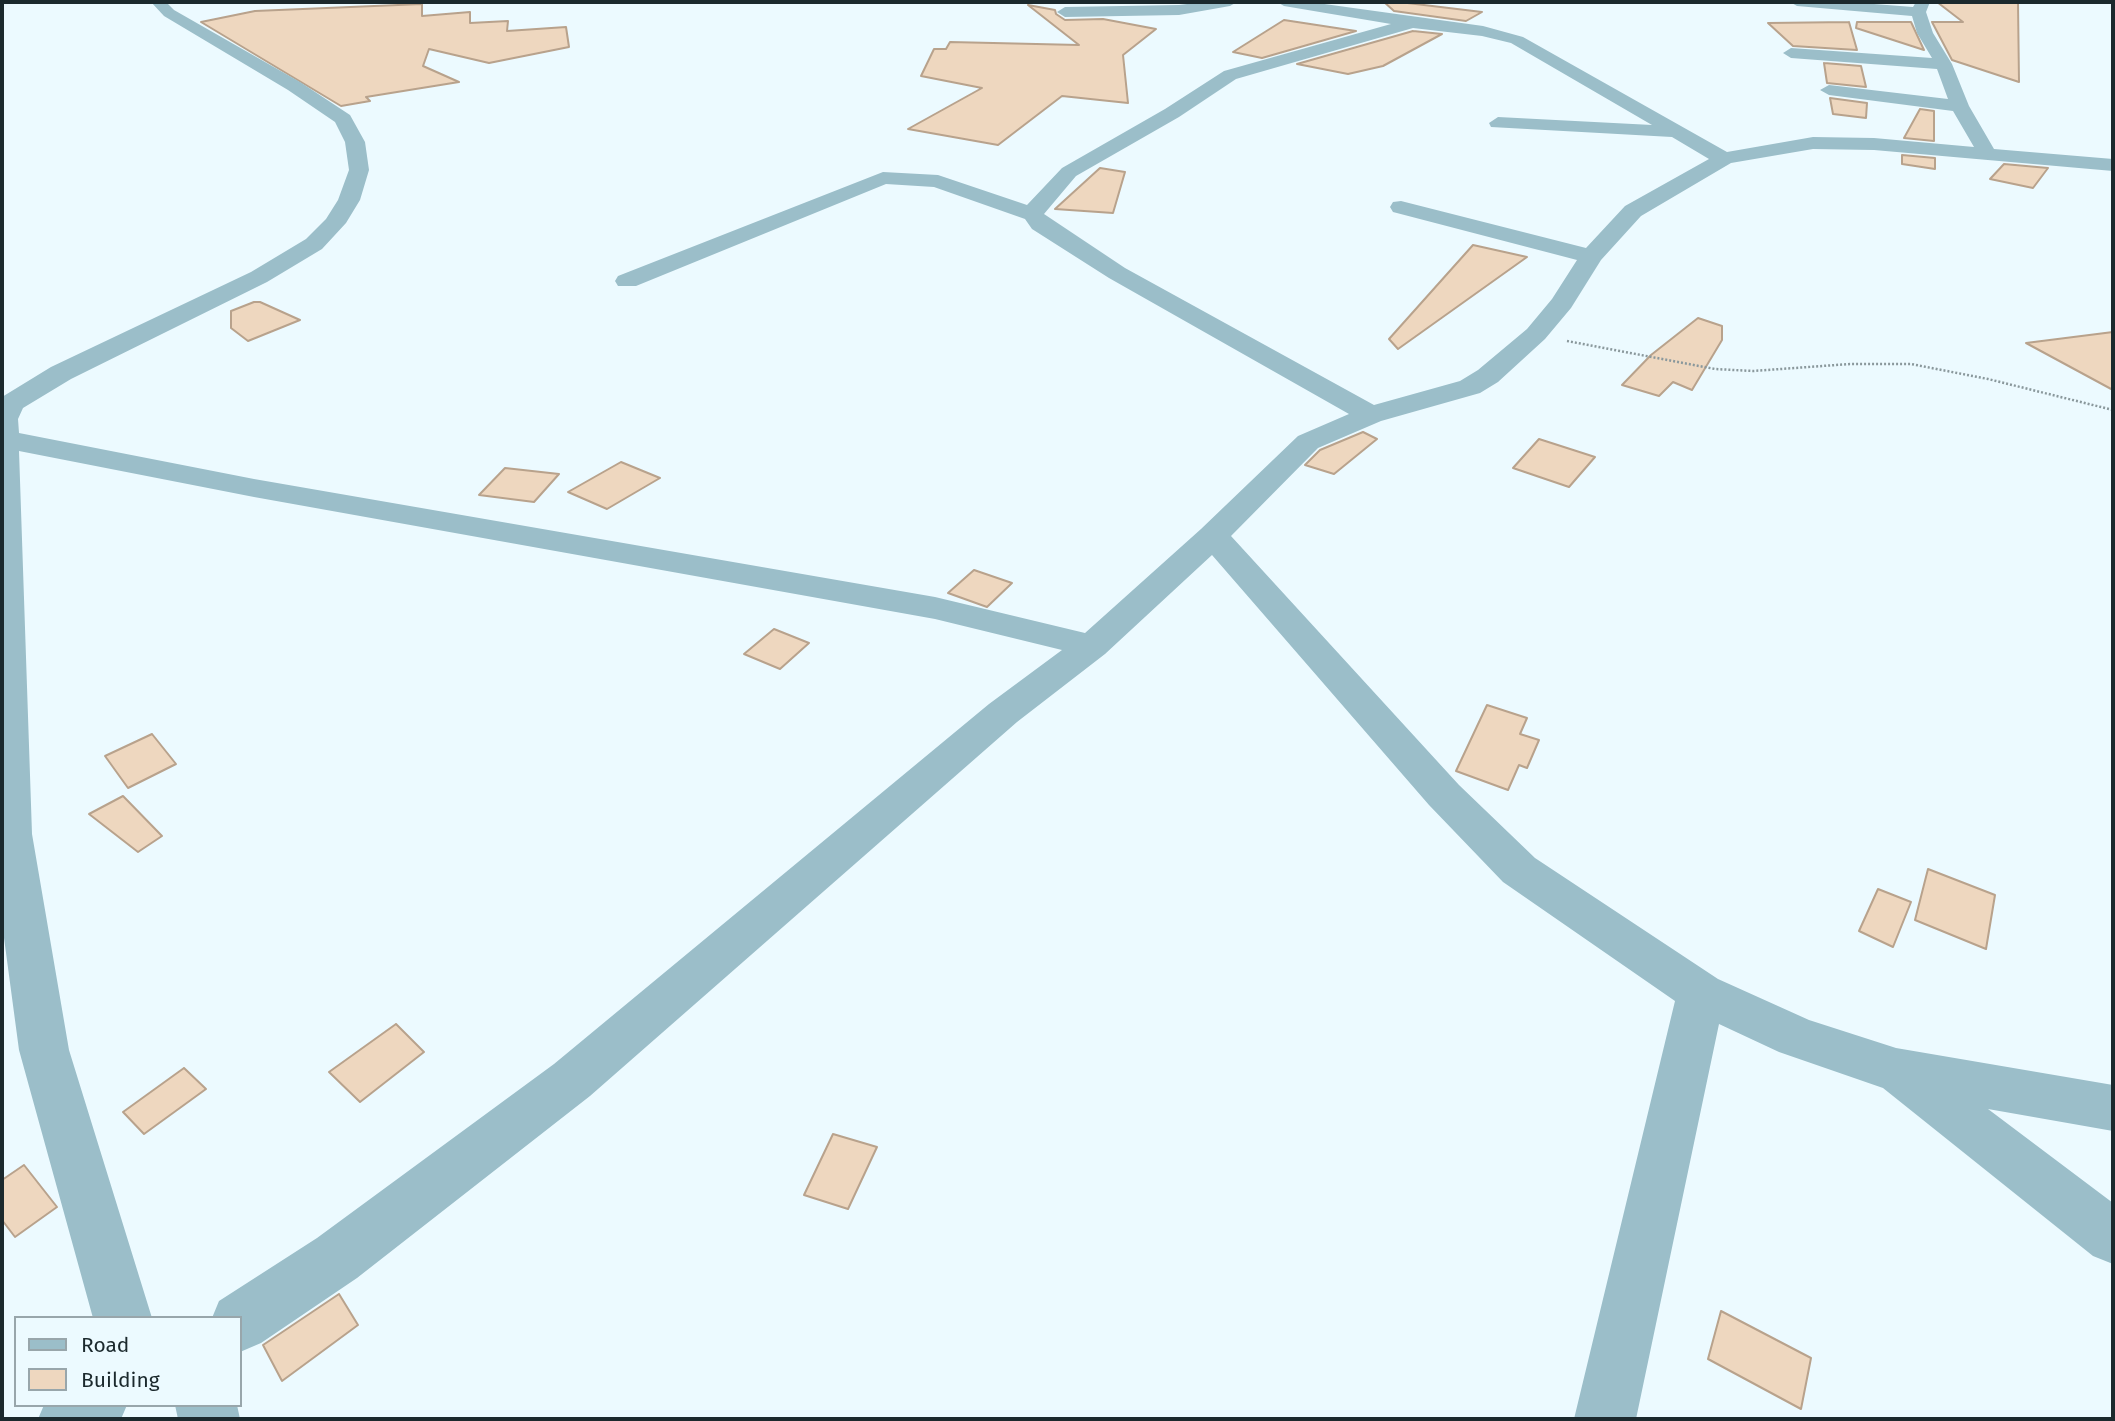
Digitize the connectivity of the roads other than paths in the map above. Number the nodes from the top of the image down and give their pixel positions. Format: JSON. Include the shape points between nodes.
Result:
{"nodes":[{"id":1,"x":159,"y":2,"type":"edge"},
{"id":2,"x":1230,"y":2,"type":"edge"},
{"id":3,"x":1284,"y":2,"type":"edge"},
{"id":4,"x":1797,"y":2,"type":"edge"},
{"id":5,"x":1920,"y":7,"type":"edge"},
{"id":6,"x":1065,"y":12,"type":"dead end"},
{"id":7,"x":1412,"y":23,"type":"junction"},
{"id":8,"x":1791,"y":53,"type":"dead end"},
{"id":9,"x":1944,"y":64,"type":"junction"},
{"id":10,"x":1829,"y":90,"type":"dead end"},
{"id":11,"x":1960,"y":106,"type":"junction"},
{"id":12,"x":1497,"y":123,"type":"dead end"},
{"id":13,"x":1675,"y":132,"type":"junction"},
{"id":14,"x":1987,"y":153,"type":"junction"},
{"id":15,"x":1724,"y":159,"type":"junction"},
{"id":16,"x":2113,"y":165,"type":"edge"},
{"id":17,"x":1401,"y":207,"type":"dead end"},
{"id":18,"x":1033,"y":214,"type":"junction"},
{"id":19,"x":1591,"y":256,"type":"junction"},
{"id":20,"x":627,"y":281,"type":"dead end"},
{"id":21,"x":1371,"y":415,"type":"junction"},
{"id":22,"x":4,"y":439,"type":"junction"},
{"id":23,"x":1213,"y":536,"type":"junction"},
{"id":24,"x":1092,"y":646,"type":"junction"},
{"id":25,"x":1701,"y":993,"type":"junction"},
{"id":26,"x":1896,"y":1070,"type":"junction"},
{"id":27,"x":2113,"y":1108,"type":"edge"},
{"id":28,"x":2113,"y":1237,"type":"edge"},
{"id":29,"x":122,"y":1316,"type":"edge"},
{"id":30,"x":242,"y":1321,"type":"edge"},
{"id":31,"x":92,"y":1407,"type":"edge"},
{"id":32,"x":69,"y":1419,"type":"edge"},
{"id":33,"x":1605,"y":1419,"type":"edge"}],
"edges":[{"from":1,"to":22,"type":"street","via":[[169,13],[343,119],[355,142],[359,170],[349,200],[314,244],[259,277],[61,373],[11,403],[4,419]]},
{"from":2,"to":6,"type":"street","via":[[1179,10]]},
{"from":3,"to":7,"type":"street"},
{"from":4,"to":5,"type":"street"},
{"from":5,"to":9,"type":"street","via":[[1925,33]]},
{"from":7,"to":13,"type":"street","via":[[1517,40]]},
{"from":7,"to":18,"type":"street","via":[[1230,75],[1069,172]]},
{"from":8,"to":9,"type":"street"},
{"from":9,"to":11,"type":"street"},
{"from":10,"to":11,"type":"street"},
{"from":11,"to":14,"type":"street"},
{"from":12,"to":13,"type":"street"},
{"from":13,"to":15,"type":"street"},
{"from":14,"to":15,"type":"street","via":[[1836,142]]},
{"from":14,"to":16,"type":"street"},
{"from":15,"to":19,"type":"street","via":[[1633,211]]},
{"from":17,"to":19,"type":"street"},
{"from":18,"to":20,"type":"street","via":[[938,181],[883,178]]},
{"from":18,"to":21,"type":"street","via":[[1040,224],[1117,273]]},
{"from":19,"to":21,"type":"street","via":[[1536,334],[1489,376],[1470,387]]},
{"from":21,"to":23,"type":"street","via":[[1308,442]]},
{"from":22,"to":24,"type":"street","via":[[254,488],[935,608]]},
{"from":22,"to":29,"type":"street","via":[[11,834],[44,1050]]},
{"from":23,"to":24,"type":"street"},
{"from":23,"to":25,"type":"street","via":[[1444,795],[1519,870]]},
{"from":24,"to":30,"type":"street","via":[[1003,713],[572,1080],[337,1258]]},
{"from":25,"to":26,"type":"street","via":[[1796,1037]]},
{"from":25,"to":33,"type":"street"},
{"from":26,"to":27,"type":"street"},
{"from":26,"to":28,"type":"street"},
{"from":31,"to":32,"type":"street"}]}
